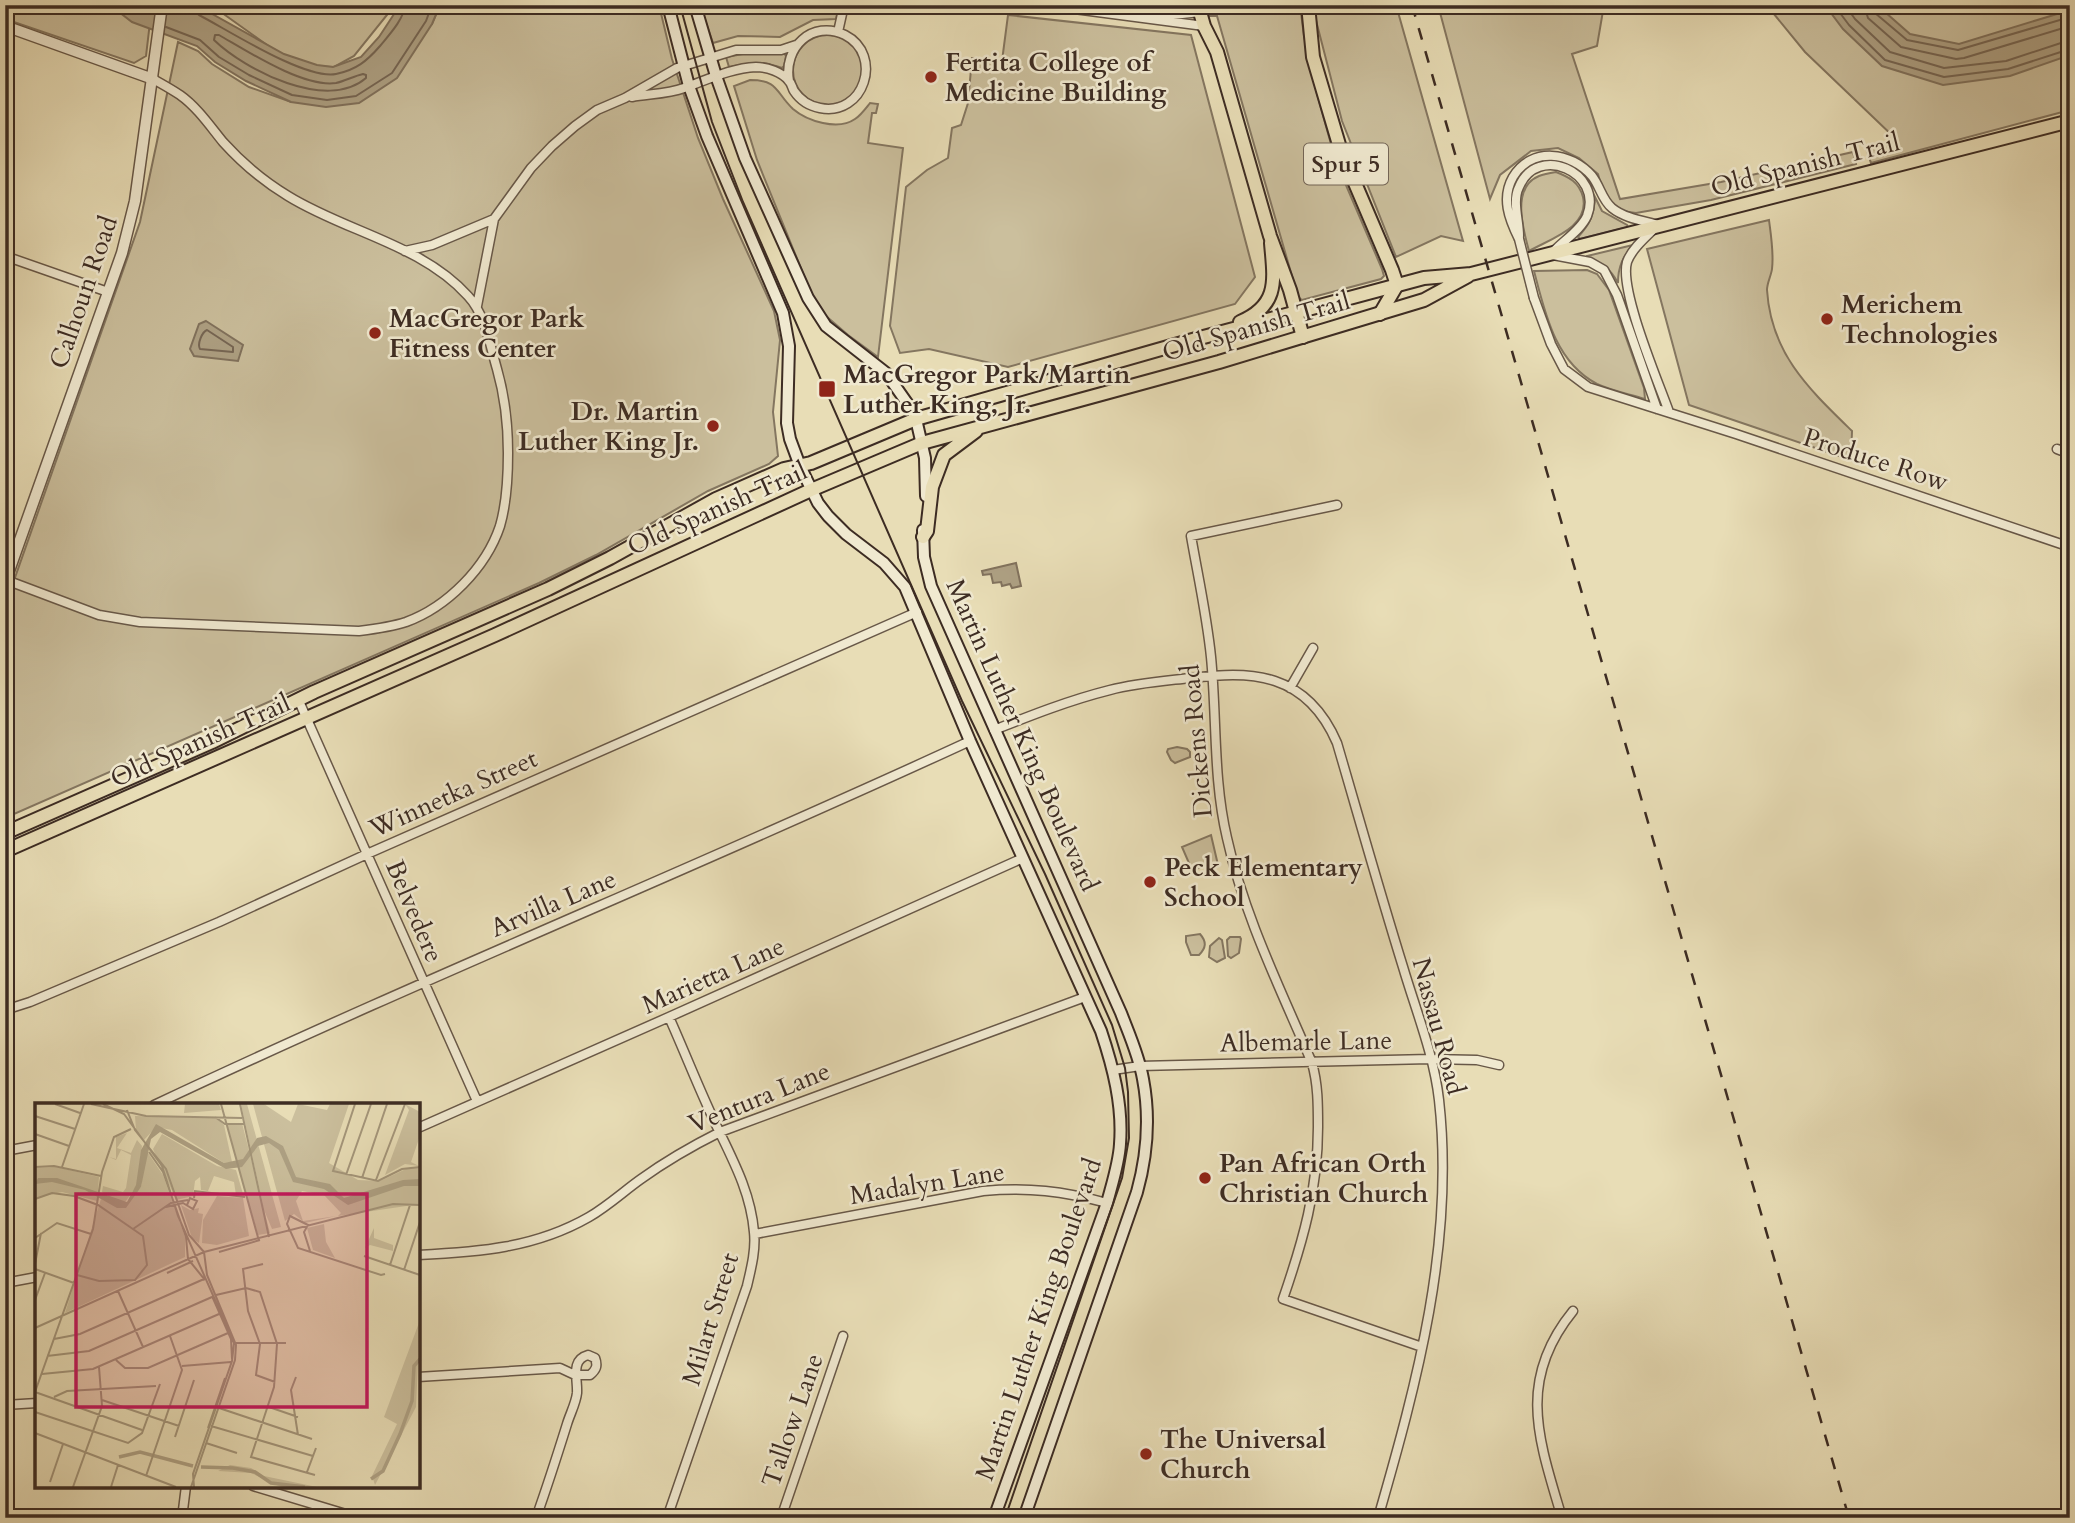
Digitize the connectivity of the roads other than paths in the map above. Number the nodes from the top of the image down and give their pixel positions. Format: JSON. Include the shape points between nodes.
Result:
{"nodes":[{"id":1,"x":162,"y":5,"type":"edge"},
{"id":2,"x":668,"y":5,"type":"edge"},
{"id":3,"x":695,"y":5,"type":"edge"},
{"id":4,"x":844,"y":5,"type":"edge"},
{"id":5,"x":1044,"y":5,"type":"edge"},
{"id":6,"x":1308,"y":5,"type":"edge"},
{"id":7,"x":1199,"y":9,"type":"edge"},
{"id":8,"x":1148,"y":17,"type":"junction"},
{"id":9,"x":5,"y":26,"type":"edge"},
{"id":10,"x":1204,"y":26,"type":"junction"},
{"id":11,"x":838,"y":32,"type":"junction"},
{"id":12,"x":796,"y":45,"type":"junction"},
{"id":13,"x":710,"y":57,"type":"junction"},
{"id":14,"x":683,"y":65,"type":"junction"},
{"id":15,"x":716,"y":76,"type":"junction"},
{"id":16,"x":153,"y":79,"type":"junction"},
{"id":17,"x":789,"y":81,"type":"junction"},
{"id":18,"x":689,"y":86,"type":"junction"},
{"id":19,"x":625,"y":98,"type":"junction"},
{"id":20,"x":2070,"y":121,"type":"edge"},
{"id":21,"x":494,"y":219,"type":"junction"},
{"id":22,"x":1658,"y":225,"type":"junction"},
{"id":23,"x":1270,"y":236,"type":"junction"},
{"id":24,"x":1519,"y":239,"type":"junction"},
{"id":25,"x":405,"y":251,"type":"junction"},
{"id":26,"x":1550,"y":255,"type":"junction"},
{"id":27,"x":5,"y":256,"type":"edge"},
{"id":28,"x":1471,"y":274,"type":"junction"},
{"id":29,"x":1397,"y":285,"type":"junction"},
{"id":30,"x":108,"y":292,"type":"junction"},
{"id":31,"x":477,"y":306,"type":"junction"},
{"id":32,"x":1296,"y":311,"type":"junction"},
{"id":33,"x":1380,"y":314,"type":"junction"},
{"id":34,"x":1303,"y":337,"type":"junction"},
{"id":35,"x":1196,"y":339,"type":"junction"},
{"id":36,"x":1657,"y":409,"type":"junction"},
{"id":37,"x":1669,"y":412,"type":"junction"},
{"id":38,"x":916,"y":419,"type":"junction"},
{"id":39,"x":984,"y":425,"type":"junction"},
{"id":40,"x":922,"y":443,"type":"junction"},
{"id":41,"x":2057,"y":449,"type":"dead end"},
{"id":42,"x":2070,"y":454,"type":"edge"},
{"id":43,"x":800,"y":466,"type":"junction"},
{"id":44,"x":811,"y":490,"type":"junction"},
{"id":45,"x":1337,"y":505,"type":"dead end"},
{"id":46,"x":923,"y":537,"type":"junction"},
{"id":47,"x":2070,"y":547,"type":"edge"},
{"id":48,"x":6,"y":581,"type":"edge"},
{"id":49,"x":917,"y":612,"type":"junction"},
{"id":50,"x":1313,"y":648,"type":"dead end"},
{"id":51,"x":1212,"y":675,"type":"junction"},
{"id":52,"x":1290,"y":688,"type":"junction"},
{"id":53,"x":298,"y":699,"type":"junction"},
{"id":54,"x":306,"y":717,"type":"junction"},
{"id":55,"x":994,"y":730,"type":"junction"},
{"id":56,"x":970,"y":741,"type":"junction"},
{"id":57,"x":5,"y":833,"type":"edge"},
{"id":58,"x":5,"y":851,"type":"edge"},
{"id":59,"x":368,"y":855,"type":"junction"},
{"id":60,"x":1023,"y":858,"type":"junction"},
{"id":61,"x":423,"y":983,"type":"junction"},
{"id":62,"x":1085,"y":997,"type":"junction"},
{"id":63,"x":5,"y":1010,"type":"edge"},
{"id":64,"x":669,"y":1017,"type":"junction"},
{"id":65,"x":1430,"y":1059,"type":"junction"},
{"id":66,"x":1312,"y":1063,"type":"junction"},
{"id":67,"x":1499,"y":1065,"type":"dead end"},
{"id":68,"x":1140,"y":1066,"type":"junction"},
{"id":69,"x":1113,"y":1070,"type":"junction"},
{"id":70,"x":477,"y":1101,"type":"junction"},
{"id":71,"x":157,"y":1103,"type":"edge"},
{"id":72,"x":420,"y":1127,"type":"edge"},
{"id":73,"x":720,"y":1132,"type":"junction"},
{"id":74,"x":35,"y":1145,"type":"edge"},
{"id":75,"x":5,"y":1151,"type":"edge"},
{"id":76,"x":1107,"y":1203,"type":"junction"},
{"id":77,"x":755,"y":1234,"type":"junction"},
{"id":78,"x":420,"y":1255,"type":"edge"},
{"id":79,"x":35,"y":1277,"type":"edge"},
{"id":80,"x":5,"y":1283,"type":"edge"},
{"id":81,"x":1573,"y":1311,"type":"dead end"},
{"id":82,"x":843,"y":1336,"type":"dead end"},
{"id":83,"x":1422,"y":1347,"type":"junction"},
{"id":84,"x":575,"y":1375,"type":"junction"},
{"id":85,"x":420,"y":1377,"type":"edge"},
{"id":86,"x":35,"y":1403,"type":"edge"},
{"id":87,"x":5,"y":1405,"type":"edge"},
{"id":88,"x":186,"y":1488,"type":"edge"},
{"id":89,"x":260,"y":1488,"type":"edge"},
{"id":90,"x":181,"y":1518,"type":"edge"},
{"id":91,"x":359,"y":1518,"type":"edge"},
{"id":92,"x":536,"y":1518,"type":"edge"},
{"id":93,"x":667,"y":1518,"type":"edge"},
{"id":94,"x":781,"y":1518,"type":"edge"},
{"id":95,"x":994,"y":1518,"type":"edge"},
{"id":96,"x":1024,"y":1518,"type":"edge"},
{"id":97,"x":1378,"y":1518,"type":"edge"},
{"id":98,"x":1562,"y":1518,"type":"edge"}],
"edges":[{"from":1,"to":16,"type":"street","name":"Calhoun Road"},
{"from":2,"to":14,"type":"main road","name":"Martin Luther King Boulevard"},
{"from":3,"to":13,"type":"main road","name":"Martin Luther King Boulevard"},
{"from":4,"to":11,"type":"street"},
{"from":5,"to":8,"type":"street"},
{"from":6,"to":29,"type":"main road","name":"Spur 5","number":"Spur 5","via":[[1313,57],[1340,148]]},
{"from":7,"to":8,"type":"street"},
{"from":7,"to":10,"type":"main road"},
{"from":8,"to":10,"type":"street"},
{"from":9,"to":16,"type":"street"},
{"from":10,"to":23,"type":"main road","via":[[1217,52]]},
{"from":11,"to":12,"type":"street","via":[[814,33]]},
{"from":11,"to":17,"type":"street","via":[[854,42],[864,57],[864,85],[853,100],[837,108],[818,108],[802,100]]},
{"from":12,"to":13,"type":"street"},
{"from":12,"to":17,"type":"street","via":[[788,66]]},
{"from":13,"to":14,"type":"street"},
{"from":13,"to":15,"type":"main road","name":"Martin Luther King Boulevard"},
{"from":14,"to":18,"type":"main road","name":"Martin Luther King Boulevard"},
{"from":14,"to":19,"type":"street"},
{"from":15,"to":17,"type":"street","via":[[760,67]]},
{"from":15,"to":18,"type":"street"},
{"from":15,"to":38,"type":"main road","name":"Martin Luther King Boulevard","via":[[745,158],[807,298],[826,326],[886,373]]},
{"from":16,"to":25,"type":"street","via":[[181,96],[257,175],[289,197]]},
{"from":16,"to":30,"type":"street","name":"Calhoun Road","via":[[135,201]]},
{"from":18,"to":19,"type":"street"},
{"from":18,"to":43,"type":"main road","name":"Martin Luther King Boulevard","via":[[783,313],[789,346],[787,423]]},
{"from":19,"to":21,"type":"street","via":[[597,110],[552,146]]},
{"from":20,"to":22,"type":"main road","name":"Old Spanish Trail"},
{"from":21,"to":25,"type":"street"},
{"from":21,"to":31,"type":"street"},
{"from":22,"to":24,"type":"street","name":"Produce Row","via":[[1613,209],[1594,178],[1578,163],[1544,155],[1516,173],[1506,196],[1509,219]]},
{"from":22,"to":26,"type":"main road","name":"Old Spanish Trail"},
{"from":22,"to":37,"type":"street","via":[[1628,259],[1625,273]]},
{"from":23,"to":32,"type":"main road"},
{"from":23,"to":35,"type":"main road","via":[[1275,276],[1263,308]]},
{"from":24,"to":26,"type":"street","name":"Produce Row","via":[[1515,197],[1524,178],[1546,164],[1573,171],[1585,185],[1589,199],[1586,216]]},
{"from":24,"to":36,"type":"street","name":"Produce Row","bridge":true,"via":[[1534,298],[1564,369],[1588,387]]},
{"from":25,"to":31,"type":"street","via":[[446,276]]},
{"from":26,"to":28,"type":"main road","name":"Old Spanish Trail"},
{"from":26,"to":36,"type":"street","via":[[1590,262],[1604,270]]},
{"from":27,"to":30,"type":"street"},
{"from":28,"to":29,"type":"main road","name":"Old Spanish Trail"},
{"from":28,"to":33,"type":"main road","name":"Old Spanish Trail","via":[[1424,300]]},
{"from":29,"to":32,"type":"main road","name":"Old Spanish Trail"},
{"from":29,"to":33,"type":"main road"},
{"from":30,"to":48,"type":"street","name":"Calhoun Road"},
{"from":31,"to":48,"type":"street","via":[[506,406],[505,508],[481,562],[454,591],[422,615],[359,631],[161,624],[99,615]]},
{"from":32,"to":34,"type":"main road"},
{"from":32,"to":35,"type":"main road","name":"Old Spanish Trail"},
{"from":33,"to":34,"type":"main road","name":"Old Spanish Trail"},
{"from":34,"to":39,"type":"main road","name":"Old Spanish Trail"},
{"from":35,"to":38,"type":"main road","name":"Old Spanish Trail"},
{"from":36,"to":37,"type":"street","name":"Produce Row"},
{"from":37,"to":47,"type":"street","name":"Produce Row"},
{"from":38,"to":40,"type":"main road","name":"Martin Luther King Boulevard"},
{"from":38,"to":43,"type":"main road","name":"Old Spanish Trail"},
{"from":39,"to":40,"type":"main road","name":"Old Spanish Trail"},
{"from":39,"to":46,"type":"main road","via":[[944,456],[932,487]]},
{"from":40,"to":44,"type":"main road","name":"Old Spanish Trail"},
{"from":40,"to":46,"type":"main road","name":"Martin Luther King Boulevard","via":[[927,478]]},
{"from":41,"to":42,"type":"street"},
{"from":43,"to":44,"type":"main road","name":"Martin Luther King Boulevard"},
{"from":43,"to":53,"type":"main road","name":"Old Spanish Trail","via":[[716,499],[548,589]]},
{"from":44,"to":49,"type":"main road","name":"Martin Luther King Boulevard","via":[[837,526],[894,574]]},
{"from":44,"to":54,"type":"main road","name":"Old Spanish Trail"},
{"from":45,"to":51,"type":"street","name":"Dickens Road","via":[[1191,536]]},
{"from":46,"to":55,"type":"main road","name":"Martin Luther King Boulevard","via":[[931,586]]},
{"from":49,"to":56,"type":"main road","name":"Martin Luther King Boulevard"},
{"from":49,"to":59,"type":"street","name":"Winnetka Street"},
{"from":50,"to":52,"type":"street"},
{"from":51,"to":52,"type":"street","name":"Nassau Road","via":[[1264,678]]},
{"from":51,"to":55,"type":"street","via":[[1113,689]]},
{"from":51,"to":66,"type":"street","name":"Dickens Road","via":[[1217,776],[1227,838],[1253,921]]},
{"from":52,"to":65,"type":"street","name":"Nassau Road","via":[[1322,715],[1337,743]]},
{"from":53,"to":54,"type":"street","name":"Belvedere"},
{"from":53,"to":57,"type":"main road","name":"Old Spanish Trail"},
{"from":54,"to":58,"type":"main road","name":"Old Spanish Trail"},
{"from":54,"to":59,"type":"street","name":"Belvedere"},
{"from":55,"to":68,"type":"main road","name":"Martin Luther King Boulevard","via":[[1121,1013]]},
{"from":56,"to":60,"type":"main road","name":"Martin Luther King Boulevard"},
{"from":56,"to":61,"type":"street","name":"Arvilla Lane"},
{"from":59,"to":61,"type":"street","name":"Belvedere"},
{"from":59,"to":63,"type":"street","name":"Winnetka Street"},
{"from":60,"to":62,"type":"main road","name":"Martin Luther King Boulevard"},
{"from":60,"to":64,"type":"street","name":"Marietta Lane"},
{"from":61,"to":70,"type":"street","name":"Belvedere"},
{"from":61,"to":71,"type":"street","name":"Arvilla Lane"},
{"from":62,"to":69,"type":"main road","name":"Martin Luther King Boulevard"},
{"from":62,"to":73,"type":"street","name":"Ventura Lane"},
{"from":64,"to":70,"type":"street","name":"Marietta Lane"},
{"from":64,"to":73,"type":"street","name":"Milart Street"},
{"from":65,"to":66,"type":"street","name":"Albemarle Lane"},
{"from":65,"to":67,"type":"street","name":"Albemarle Lane"},
{"from":65,"to":83,"type":"street","name":"Nassau Road","via":[[1439,1100],[1443,1171],[1441,1230]]},
{"from":66,"to":68,"type":"street","name":"Albemarle Lane"},
{"from":66,"to":83,"type":"street","name":"Dickens Road","via":[[1318,1107],[1315,1184],[1283,1299]]},
{"from":68,"to":69,"type":"street","name":"Albemarle Lane"},
{"from":68,"to":96,"type":"main road","name":"Martin Luther King Boulevard","via":[[1147,1125],[1142,1174]]},
{"from":69,"to":76,"type":"main road","name":"Martin Luther King Boulevard","via":[[1120,1144]]},
{"from":70,"to":72,"type":"street","name":"Marietta Lane"},
{"from":73,"to":77,"type":"street","name":"Milart Street","via":[[744,1185]]},
{"from":73,"to":78,"type":"street","name":"Ventura Lane","via":[[663,1163],[589,1217],[563,1229],[479,1252]]},
{"from":74,"to":75,"type":"street"},
{"from":76,"to":77,"type":"street","name":"Madalyn Lane","via":[[1060,1191],[983,1191]]},
{"from":76,"to":95,"type":"main road","name":"Martin Luther King Boulevard"},
{"from":77,"to":93,"type":"street","name":"Milart Street","via":[[747,1286]]},
{"from":79,"to":80,"type":"street"},
{"from":81,"to":98,"type":"street","via":[[1549,1346],[1536,1405]]},
{"from":82,"to":94,"type":"street","name":"Tallow Lane"},
{"from":83,"to":97,"type":"street","name":"Nassau Road"},
{"from":84,"to":84,"type":"street","via":[[582,1357],[595,1358],[597,1364],[590,1375]]},
{"from":84,"to":85,"type":"street","via":[[560,1368]]},
{"from":84,"to":92,"type":"street","via":[[577,1393]]},
{"from":86,"to":87,"type":"street"},
{"from":88,"to":90,"type":"street"},
{"from":89,"to":91,"type":"street"}]}
